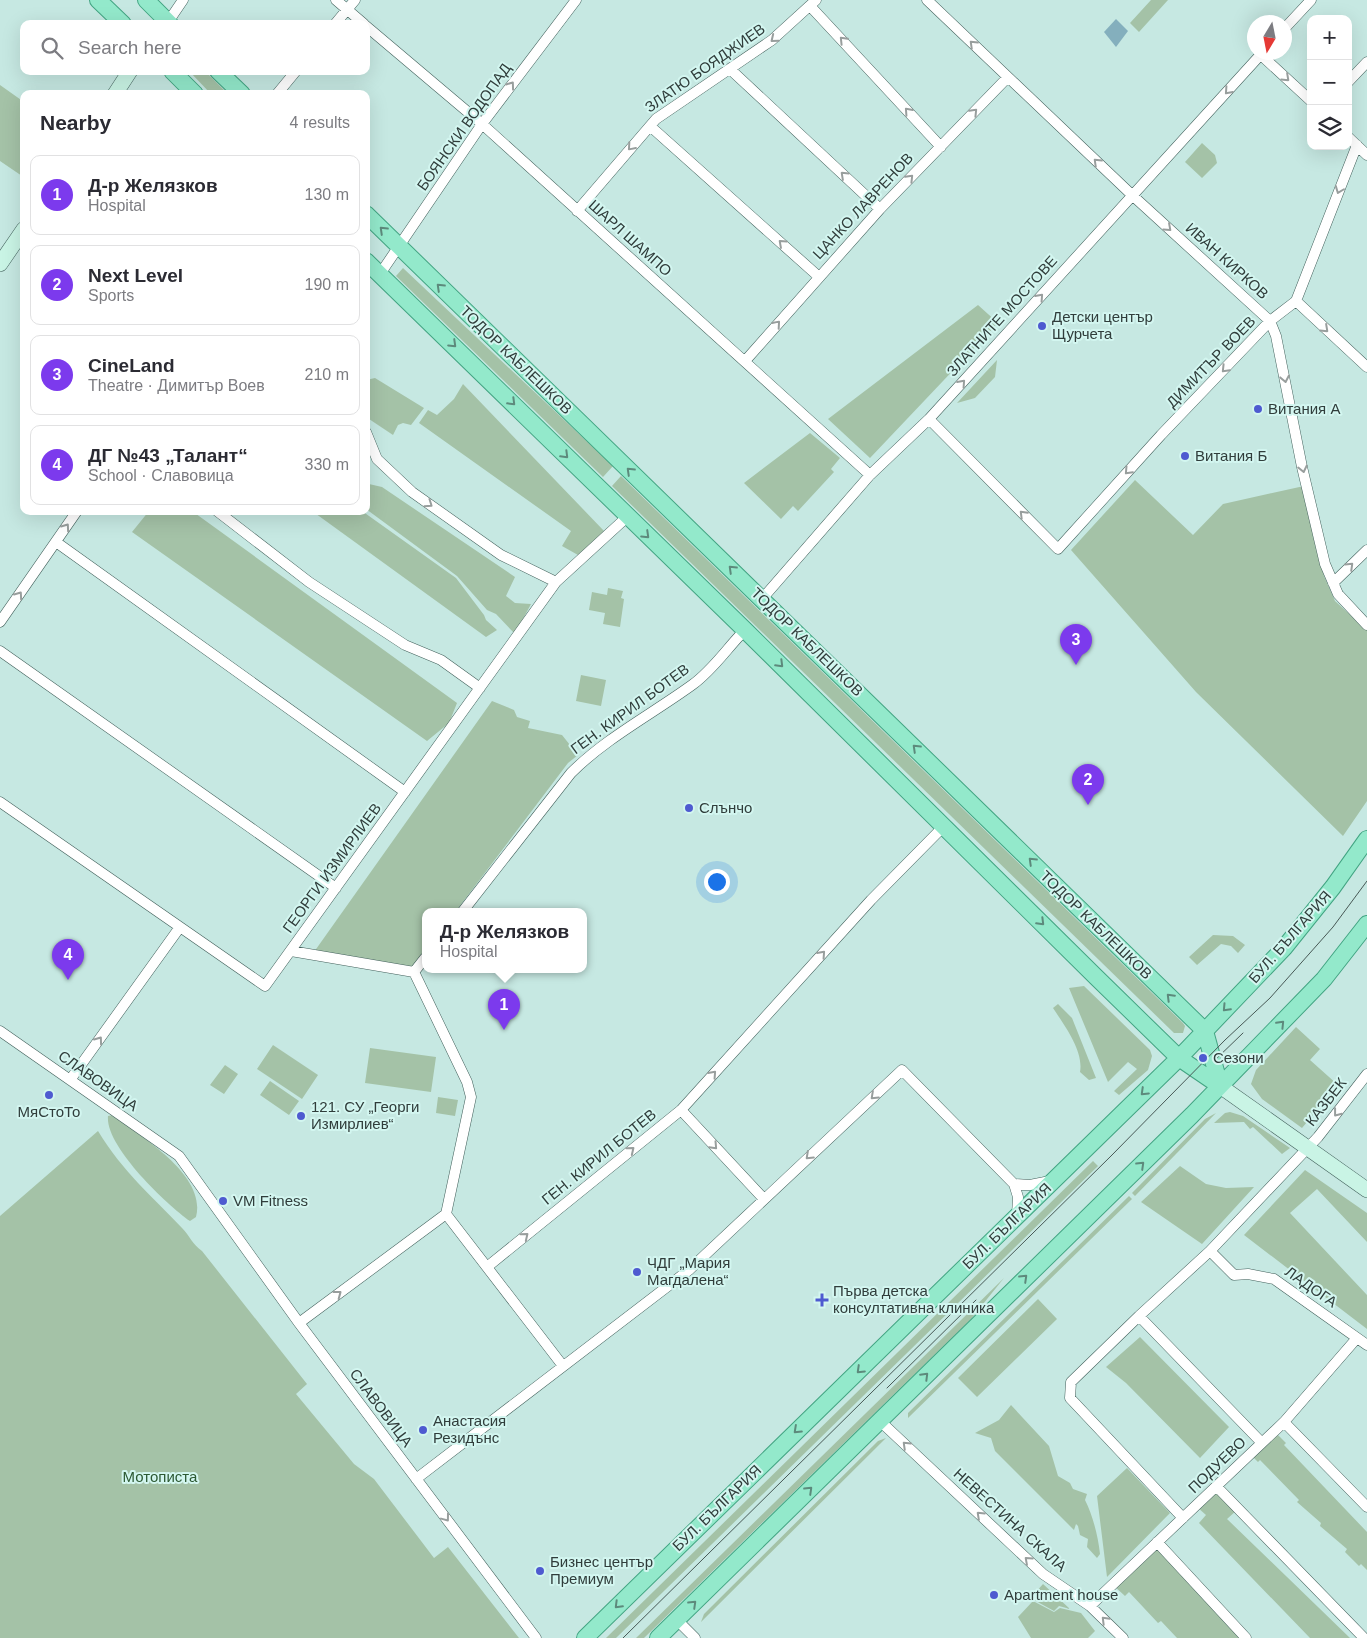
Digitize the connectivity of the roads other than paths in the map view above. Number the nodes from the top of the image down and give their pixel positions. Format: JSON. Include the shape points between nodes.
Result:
{"nodes":[{"id":1,"x":98,"y":0,"type":"edge"},
{"id":2,"x":146,"y":0,"type":"edge"},
{"id":3,"x":183,"y":0,"type":"edge"},
{"id":4,"x":336,"y":0,"type":"edge"},
{"id":5,"x":354,"y":0,"type":"edge"},
{"id":6,"x":576,"y":0,"type":"edge"},
{"id":7,"x":927,"y":0,"type":"edge"},
{"id":8,"x":1312,"y":0,"type":"edge"},
{"id":9,"x":813,"y":3,"type":"edge"},
{"id":10,"x":347,"y":9,"type":"junction"},
{"id":11,"x":119,"y":20,"type":"edge"},
{"id":12,"x":165,"y":20,"type":"edge"},
{"id":13,"x":170,"y":20,"type":"edge"},
{"id":14,"x":338,"y":20,"type":"edge"},
{"id":15,"x":359,"y":20,"type":"edge"},
{"id":16,"x":1292,"y":21,"type":"edge"},
{"id":17,"x":370,"y":29,"type":"edge"},
{"id":18,"x":1256,"y":60,"type":"edge"},
{"id":19,"x":1268,"y":60,"type":"edge"},
{"id":20,"x":1367,"y":62,"type":"edge"},
{"id":21,"x":731,"y":70,"type":"junction"},
{"id":22,"x":127,"y":75,"type":"edge"},
{"id":23,"x":176,"y":75,"type":"edge"},
{"id":24,"x":222,"y":75,"type":"edge"},
{"id":25,"x":293,"y":75,"type":"edge"},
{"id":26,"x":1008,"y":77,"type":"junction"},
{"id":27,"x":1352,"y":78,"type":"edge"},
{"id":28,"x":118,"y":90,"type":"edge"},
{"id":29,"x":191,"y":90,"type":"edge"},
{"id":30,"x":238,"y":90,"type":"edge"},
{"id":31,"x":280,"y":90,"type":"edge"},
{"id":32,"x":1307,"y":97,"type":"edge"},
{"id":33,"x":482,"y":124,"type":"junction"},
{"id":34,"x":650,"y":126,"type":"junction"},
{"id":35,"x":1352,"y":141,"type":"edge"},
{"id":36,"x":1356,"y":145,"type":"junction"},
{"id":37,"x":941,"y":147,"type":"junction"},
{"id":38,"x":1367,"y":155,"type":"edge"},
{"id":39,"x":1132,"y":195,"type":"junction"},
{"id":40,"x":880,"y":209,"type":"junction"},
{"id":41,"x":577,"y":211,"type":"junction"},
{"id":42,"x":370,"y":218,"type":"edge"},
{"id":43,"x":20,"y":235,"type":"edge"},
{"id":44,"x":399,"y":246,"type":"junction"},
{"id":45,"x":0,"y":264,"type":"edge"},
{"id":46,"x":370,"y":265,"type":"edge"},
{"id":47,"x":380,"y":274,"type":"junction"},
{"id":48,"x":818,"y":276,"type":"junction"},
{"id":49,"x":1296,"y":301,"type":"junction"},
{"id":50,"x":1270,"y":321,"type":"junction"},
{"id":51,"x":745,"y":361,"type":"junction"},
{"id":52,"x":1367,"y":367,"type":"edge"},
{"id":53,"x":929,"y":419,"type":"junction"},
{"id":54,"x":370,"y":442,"type":"edge"},
{"id":55,"x":870,"y":476,"type":"junction"},
{"id":56,"x":74,"y":515,"type":"edge"},
{"id":57,"x":222,"y":515,"type":"edge"},
{"id":58,"x":627,"y":517,"type":"junction"},
{"id":59,"x":56,"y":542,"type":"junction"},
{"id":60,"x":1367,"y":550,"type":"edge"},
{"id":61,"x":556,"y":582,"type":"junction"},
{"id":62,"x":1332,"y":583,"type":"junction"},
{"id":63,"x":762,"y":598,"type":"junction"},
{"id":64,"x":0,"y":622,"type":"edge"},
{"id":65,"x":1367,"y":625,"type":"edge"},
{"id":66,"x":745,"y":630,"type":"junction"},
{"id":67,"x":0,"y":651,"type":"edge"},
{"id":68,"x":480,"y":688,"type":"junction"},
{"id":69,"x":405,"y":792,"type":"junction"},
{"id":70,"x":0,"y":802,"type":"edge"},
{"id":71,"x":944,"y":826,"type":"junction"},
{"id":72,"x":1367,"y":839,"type":"edge"},
{"id":73,"x":336,"y":888,"type":"junction"},
{"id":74,"x":465,"y":908,"type":"edge"},
{"id":75,"x":1367,"y":924,"type":"edge"},
{"id":76,"x":180,"y":927,"type":"junction"},
{"id":77,"x":291,"y":951,"type":"junction"},
{"id":78,"x":422,"y":962,"type":"edge"},
{"id":79,"x":414,"y":972,"type":"junction"},
{"id":80,"x":0,"y":1030,"type":"edge"},
{"id":81,"x":1205,"y":1031,"type":"junction"},
{"id":82,"x":1179,"y":1058,"type":"junction"},
{"id":83,"x":1367,"y":1074,"type":"edge"},
{"id":84,"x":70,"y":1080,"type":"junction"},
{"id":85,"x":1220,"y":1086,"type":"junction"},
{"id":86,"x":680,"y":1110,"type":"junction"},
{"id":87,"x":1308,"y":1148,"type":"junction"},
{"id":88,"x":1054,"y":1180,"type":"junction"},
{"id":89,"x":1014,"y":1184,"type":"junction"},
{"id":90,"x":1367,"y":1190,"type":"edge"},
{"id":91,"x":763,"y":1198,"type":"junction"},
{"id":92,"x":446,"y":1214,"type":"junction"},
{"id":93,"x":1017,"y":1216,"type":"junction"},
{"id":94,"x":1210,"y":1252,"type":"junction"},
{"id":95,"x":487,"y":1267,"type":"junction"},
{"id":96,"x":1139,"y":1316,"type":"junction"},
{"id":97,"x":299,"y":1323,"type":"junction"},
{"id":98,"x":1357,"y":1338,"type":"junction"},
{"id":99,"x":1367,"y":1345,"type":"edge"},
{"id":100,"x":564,"y":1366,"type":"junction"},
{"id":101,"x":880,"y":1421,"type":"junction"},
{"id":102,"x":1284,"y":1422,"type":"junction"},
{"id":103,"x":1262,"y":1443,"type":"junction"},
{"id":104,"x":416,"y":1479,"type":"junction"},
{"id":105,"x":1217,"y":1486,"type":"junction"},
{"id":106,"x":1367,"y":1507,"type":"edge"},
{"id":107,"x":1183,"y":1518,"type":"junction"},
{"id":108,"x":1157,"y":1542,"type":"junction"},
{"id":109,"x":1090,"y":1606,"type":"junction"},
{"id":110,"x":677,"y":1620,"type":"junction"},
{"id":111,"x":536,"y":1638,"type":"edge"},
{"id":112,"x":585,"y":1638,"type":"edge"},
{"id":113,"x":658,"y":1638,"type":"edge"},
{"id":114,"x":695,"y":1638,"type":"edge"},
{"id":115,"x":1123,"y":1638,"type":"edge"},
{"id":116,"x":1246,"y":1638,"type":"edge"},
{"id":117,"x":1364,"y":1638,"type":"edge"}],
"edges":[{"from":1,"to":11,"type":"main road"},
{"from":2,"to":12,"type":"main road"},
{"from":3,"to":13,"type":"street"},
{"from":4,"to":10,"type":"street","name":"ШАРЛ ШАМПО"},
{"from":5,"to":10,"type":"street"},
{"from":33,"to":6,"type":"street","name":"БОЯНСКИ ВОДОПАД","one_way":true},
{"from":26,"to":7,"type":"street","name":"ИВАН КИРКОВ","one_way":true},
{"from":8,"to":16,"type":"street"},
{"from":9,"to":21,"type":"street","name":"ЗЛАТЮ БОЯДЖИЕВ","one_way":true,"via":[[772,40]]},
{"from":37,"to":9,"type":"street","one_way":true},
{"from":10,"to":14,"type":"street"},
{"from":10,"to":15,"type":"street","name":"ШАРЛ ШАМПО"},
{"from":17,"to":33,"type":"street","name":"ШАРЛ ШАМПО"},
{"from":18,"to":39,"type":"street","name":"ЗЛАТНИТЕ МОСТОВЕ","one_way":true},
{"from":19,"to":32,"type":"street","one_way":true},
{"from":20,"to":27,"type":"street"},
{"from":21,"to":34,"type":"street","name":"ЗЛАТЮ БОЯДЖИЕВ"},
{"from":40,"to":21,"type":"street","one_way":true},
{"from":22,"to":28,"type":"main road"},
{"from":23,"to":29,"type":"main road"},
{"from":24,"to":30,"type":"main road"},
{"from":25,"to":31,"type":"street"},
{"from":37,"to":26,"type":"street","name":"ЦАНКО ЛАВРЕНОВ","one_way":true},
{"from":39,"to":26,"type":"street","name":"ИВАН КИРКОВ","one_way":true},
{"from":33,"to":41,"type":"street","name":"ШАРЛ ШАМПО"},
{"from":33,"to":44,"type":"street","name":"БОЯНСКИ ВОДОПАД"},
{"from":34,"to":41,"type":"street","name":"ЗЛАТЮ БОЯДЖИЕВ","one_way":true},
{"from":48,"to":34,"type":"street","one_way":true},
{"from":35,"to":36,"type":"street"},
{"from":36,"to":38,"type":"street"},
{"from":36,"to":49,"type":"street","one_way":true},
{"from":40,"to":37,"type":"street","name":"ЦАНКО ЛАВРЕНОВ","one_way":true},
{"from":39,"to":50,"type":"street","name":"ИВАН КИРКОВ","one_way":true},
{"from":53,"to":39,"type":"street","name":"ЗЛАТНИТЕ МОСТОВЕ","one_way":true},
{"from":40,"to":48,"type":"street","name":"ЦАНКО ЛАВРЕНОВ"},
{"from":41,"to":51,"type":"street","name":"ШАРЛ ШАМПО"},
{"from":44,"to":42,"type":"main road","name":"ТОДОР КАБЛЕШКОВ","one_way":true},
{"from":43,"to":45,"type":"main road"},
{"from":44,"to":47,"type":"street","name":"БОЯНСКИ ВОДОПАД"},
{"from":63,"to":44,"type":"main road","name":"ТОДОР КАБЛЕШКОВ","one_way":true},
{"from":46,"to":47,"type":"main road"},
{"from":47,"to":58,"type":"main road","one_way":true},
{"from":51,"to":48,"type":"street","name":"ЦАНКО ЛАВРЕНОВ","one_way":true},
{"from":49,"to":50,"type":"street","name":"ДИМИТЪР ВОЕВ"},
{"from":49,"to":52,"type":"street","one_way":true},
{"from":50,"to":53,"type":"street","name":"ДИМИТЪР ВОЕВ","one_way":true,"via":[[1058,548]]},
{"from":50,"to":62,"type":"street","name":"ИВАН КИРКОВ","one_way":true},
{"from":51,"to":55,"type":"street","name":"ШАРЛ ШАМПО"},
{"from":53,"to":55,"type":"street","name":"ЗЛАТНИТЕ МОСТОВЕ"},
{"from":54,"to":61,"type":"street","one_way":true,"via":[[377,459],[412,492],[501,555]]},
{"from":55,"to":63,"type":"street","name":"ЗЛАТНИТЕ МОСТОВЕ"},
{"from":59,"to":56,"type":"street","one_way":true},
{"from":57,"to":68,"type":"street","via":[[309,582],[405,645],[441,660]]},
{"from":58,"to":61,"type":"street","name":"ГЕОРГИ ИЗМИРЛИЕВ"},
{"from":58,"to":66,"type":"main road","one_way":true},
{"from":64,"to":59,"type":"street","one_way":true},
{"from":59,"to":69,"type":"street"},
{"from":62,"to":60,"type":"street","one_way":true},
{"from":61,"to":68,"type":"street","name":"ГЕОРГИ ИЗМИРЛИЕВ"},
{"from":62,"to":65,"type":"street","name":"ИВАН КИРКОВ","via":[[1346,605]]},
{"from":81,"to":63,"type":"main road","name":"ТОДОР КАБЛЕШКОВ","one_way":true},
{"from":66,"to":71,"type":"main road","one_way":true},
{"from":66,"to":74,"type":"street","name":"ГЕН. КИРИЛ БОТЕВ","via":[[694,684],[586,757]]},
{"from":67,"to":73,"type":"street"},
{"from":68,"to":69,"type":"street","name":"ГЕОРГИ ИЗМИРЛИЕВ"},
{"from":69,"to":73,"type":"street","name":"ГЕОРГИ ИЗМИРЛИЕВ"},
{"from":70,"to":76,"type":"street","name":"ГЕОРГИ ИЗМИРЛИЕВ"},
{"from":71,"to":82,"type":"main road","one_way":true},
{"from":86,"to":71,"type":"street","name":"ГЕН. КИРИЛ БОТЕВ","one_way":true,"via":[[871,900]]},
{"from":72,"to":81,"type":"main road","name":"БУЛ. БЪЛГАРИЯ","one_way":true,"via":[[1284,948]]},
{"from":73,"to":77,"type":"street","name":"ГЕОРГИ ИЗМИРЛИЕВ"},
{"from":85,"to":75,"type":"main road","one_way":true,"via":[[1324,979]]},
{"from":76,"to":77,"type":"street","name":"ГЕОРГИ ИЗМИРЛИЕВ","via":[[266,986]]},
{"from":84,"to":76,"type":"street","one_way":true},
{"from":77,"to":79,"type":"street"},
{"from":78,"to":79,"type":"street"},
{"from":79,"to":92,"type":"street","via":[[467,1082],[471,1097]]},
{"from":80,"to":84,"type":"street","name":"СЛАВОВИЦА"},
{"from":81,"to":82,"type":"main road","name":"БУЛ. БЪЛГАРИЯ"},
{"from":81,"to":85,"type":"main road"},
{"from":82,"to":85,"type":"main road"},
{"from":82,"to":88,"type":"main road","name":"БУЛ. БЪЛГАРИЯ","one_way":true},
{"from":83,"to":87,"type":"street","name":"КАЗБЕК","one_way":true},
{"from":84,"to":97,"type":"street","name":"СЛАВОВИЦА","via":[[179,1156]]},
{"from":85,"to":87,"type":"main road"},
{"from":101,"to":85,"type":"main road","one_way":true},
{"from":86,"to":91,"type":"street","one_way":true},
{"from":95,"to":86,"type":"street","name":"ГЕН. КИРИЛ БОТЕВ","one_way":true},
{"from":87,"to":90,"type":"main road"},
{"from":87,"to":94,"type":"street","name":"КАЗБЕК"},
{"from":88,"to":89,"type":"street"},
{"from":88,"to":93,"type":"main road","name":"БУЛ. БЪЛГАРИЯ"},
{"from":89,"to":91,"type":"street","one_way":true,"via":[[902,1070]]},
{"from":89,"to":93,"type":"street","via":[[1018,1197]]},
{"from":91,"to":100,"type":"street","via":[[689,1270]]},
{"from":92,"to":95,"type":"street"},
{"from":97,"to":92,"type":"street","one_way":true},
{"from":93,"to":112,"type":"main road","name":"БУЛ. БЪЛГАРИЯ","one_way":true},
{"from":94,"to":96,"type":"street","name":"КАЗБЕК"},
{"from":94,"to":98,"type":"street","name":"ЛАДОГА","via":[[1234,1275],[1274,1279]]},
{"from":95,"to":100,"type":"street"},
{"from":96,"to":103,"type":"street"},
{"from":96,"to":107,"type":"street","name":"КАЗБЕК","via":[[1071,1382],[1070,1398]]},
{"from":97,"to":104,"type":"street","name":"СЛАВОВИЦА"},
{"from":98,"to":99,"type":"street","name":"ЛАДОГА"},
{"from":98,"to":102,"type":"street","name":"ПОДУЕВО"},
{"from":100,"to":104,"type":"street"},
{"from":109,"to":101,"type":"street","name":"НЕВЕСТИНА СКАЛА","one_way":true,"via":[[1045,1576]]},
{"from":110,"to":101,"type":"main road","one_way":true},
{"from":102,"to":103,"type":"street","name":"ПОДУЕВО"},
{"from":102,"to":106,"type":"street"},
{"from":103,"to":105,"type":"street","name":"ПОДУЕВО"},
{"from":104,"to":111,"type":"street","name":"СЛАВОВИЦА","one_way":true},
{"from":105,"to":107,"type":"street","name":"ПОДУЕВО"},
{"from":105,"to":117,"type":"street"},
{"from":107,"to":108,"type":"street","name":"ПОДУЕВО"},
{"from":108,"to":109,"type":"street","name":"ПОДУЕВО"},
{"from":108,"to":116,"type":"street"},
{"from":115,"to":109,"type":"street","name":"НЕВЕСТИНА СКАЛА","one_way":true},
{"from":110,"to":113,"type":"main road"},
{"from":110,"to":114,"type":"street"}]}
